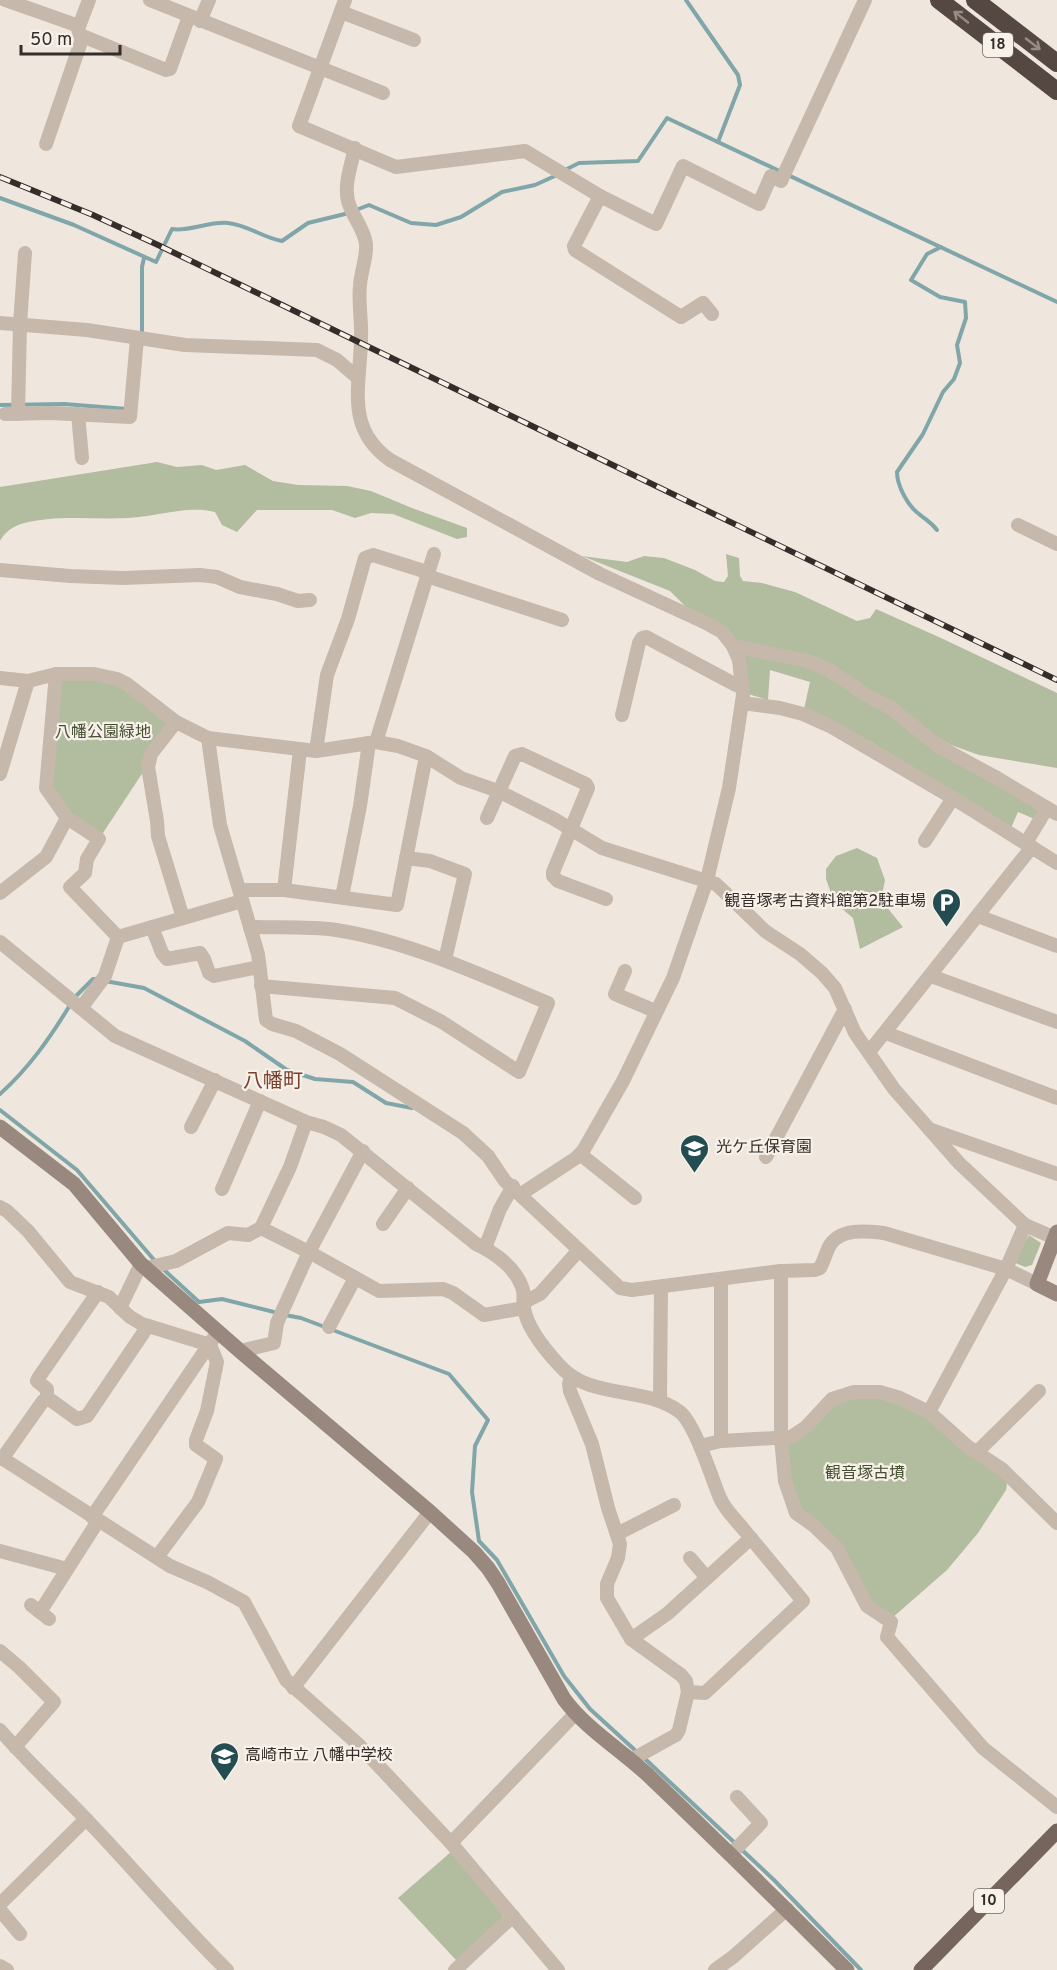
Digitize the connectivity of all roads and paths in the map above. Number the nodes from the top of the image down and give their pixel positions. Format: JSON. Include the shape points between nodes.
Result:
{"nodes":[{"id":1,"x":4,"y":0,"type":"edge"},
{"id":2,"x":89,"y":0,"type":"edge"},
{"id":3,"x":150,"y":0,"type":"edge"},
{"id":4,"x":209,"y":0,"type":"edge"},
{"id":5,"x":865,"y":0,"type":"edge"},
{"id":6,"x":939,"y":0,"type":"edge"},
{"id":7,"x":975,"y":0,"type":"edge"},
{"id":8,"x":343,"y":6,"type":"edge"},
{"id":9,"x":194,"y":19,"type":"junction"},
{"id":10,"x":81,"y":31,"type":"junction"},
{"id":11,"x":414,"y":40,"type":"dead end"},
{"id":12,"x":1057,"y":63,"type":"edge"},
{"id":13,"x":320,"y":69,"type":"junction"},
{"id":14,"x":1057,"y":91,"type":"edge"},
{"id":15,"x":384,"y":93,"type":"dead end"},
{"id":16,"x":46,"y":144,"type":"dead end"},
{"id":17,"x":355,"y":148,"type":"junction"},
{"id":18,"x":600,"y":196,"type":"junction"},
{"id":19,"x":25,"y":253,"type":"dead end"},
{"id":20,"x":712,"y":314,"type":"dead end"},
{"id":21,"x":0,"y":323,"type":"edge"},
{"id":22,"x":20,"y":324,"type":"junction"},
{"id":23,"x":137,"y":339,"type":"junction"},
{"id":24,"x":358,"y":378,"type":"junction"},
{"id":25,"x":78,"y":414,"type":"junction"},
{"id":26,"x":82,"y":458,"type":"dead end"},
{"id":27,"x":1018,"y":525,"type":"dead end"},
{"id":28,"x":1057,"y":544,"type":"edge"},
{"id":29,"x":434,"y":554,"type":"dead end"},
{"id":30,"x":0,"y":570,"type":"edge"},
{"id":31,"x":427,"y":574,"type":"junction"},
{"id":32,"x":310,"y":600,"type":"dead end"},
{"id":33,"x":562,"y":620,"type":"dead end"},
{"id":34,"x":733,"y":646,"type":"junction"},
{"id":35,"x":56,"y":674,"type":"junction"},
{"id":36,"x":0,"y":678,"type":"edge"},
{"id":37,"x":28,"y":681,"type":"junction"},
{"id":38,"x":742,"y":684,"type":"junction"},
{"id":39,"x":742,"y":703,"type":"junction"},
{"id":40,"x":622,"y":715,"type":"dead end"},
{"id":41,"x":176,"y":722,"type":"junction"},
{"id":42,"x":208,"y":738,"type":"junction"},
{"id":43,"x":373,"y":743,"type":"junction"},
{"id":44,"x":300,"y":750,"type":"junction"},
{"id":45,"x":316,"y":751,"type":"junction"},
{"id":46,"x":426,"y":756,"type":"junction"},
{"id":47,"x":0,"y":774,"type":"edge"},
{"id":48,"x":498,"y":791,"type":"junction"},
{"id":49,"x":953,"y":798,"type":"junction"},
{"id":50,"x":1052,"y":811,"type":"edge"},
{"id":51,"x":67,"y":818,"type":"junction"},
{"id":52,"x":487,"y":818,"type":"dead end"},
{"id":53,"x":570,"y":830,"type":"junction"},
{"id":54,"x":925,"y":841,"type":"dead end"},
{"id":55,"x":1029,"y":845,"type":"junction"},
{"id":56,"x":406,"y":858,"type":"junction"},
{"id":57,"x":1057,"y":863,"type":"edge"},
{"id":58,"x":707,"y":880,"type":"junction"},
{"id":59,"x":284,"y":890,"type":"junction"},
{"id":60,"x":0,"y":893,"type":"edge"},
{"id":61,"x":241,"y":895,"type":"junction"},
{"id":62,"x":342,"y":897,"type":"junction"},
{"id":63,"x":606,"y":899,"type":"dead end"},
{"id":64,"x":978,"y":916,"type":"junction"},
{"id":65,"x":183,"y":918,"type":"junction"},
{"id":66,"x":152,"y":927,"type":"junction"},
{"id":67,"x":250,"y":927,"type":"junction"},
{"id":68,"x":118,"y":937,"type":"junction"},
{"id":69,"x":0,"y":942,"type":"edge"},
{"id":70,"x":1057,"y":946,"type":"edge"},
{"id":71,"x":445,"y":960,"type":"junction"},
{"id":72,"x":259,"y":967,"type":"junction"},
{"id":73,"x":625,"y":971,"type":"dead end"},
{"id":74,"x":931,"y":976,"type":"junction"},
{"id":75,"x":261,"y":986,"type":"junction"},
{"id":76,"x":81,"y":1008,"type":"junction"},
{"id":77,"x":845,"y":1009,"type":"junction"},
{"id":78,"x":655,"y":1011,"type":"junction"},
{"id":79,"x":1057,"y":1022,"type":"edge"},
{"id":80,"x":886,"y":1033,"type":"junction"},
{"id":81,"x":869,"y":1052,"type":"junction"},
{"id":82,"x":214,"y":1080,"type":"junction"},
{"id":83,"x":1057,"y":1098,"type":"edge"},
{"id":84,"x":260,"y":1101,"type":"junction"},
{"id":85,"x":306,"y":1122,"type":"junction"},
{"id":86,"x":0,"y":1127,"type":"edge"},
{"id":87,"x":191,"y":1127,"type":"dead end"},
{"id":88,"x":928,"y":1128,"type":"junction"},
{"id":89,"x":363,"y":1151,"type":"junction"},
{"id":90,"x":580,"y":1155,"type":"junction"},
{"id":91,"x":766,"y":1157,"type":"dead end"},
{"id":92,"x":1057,"y":1174,"type":"edge"},
{"id":93,"x":408,"y":1188,"type":"junction"},
{"id":94,"x":222,"y":1189,"type":"dead end"},
{"id":95,"x":517,"y":1190,"type":"junction"},
{"id":96,"x":635,"y":1198,"type":"dead end"},
{"id":97,"x":0,"y":1208,"type":"edge"},
{"id":98,"x":383,"y":1224,"type":"dead end"},
{"id":99,"x":1024,"y":1225,"type":"junction"},
{"id":100,"x":261,"y":1228,"type":"junction"},
{"id":101,"x":1056,"y":1235,"type":"edge"},
{"id":102,"x":484,"y":1248,"type":"junction"},
{"id":103,"x":579,"y":1250,"type":"junction"},
{"id":104,"x":309,"y":1252,"type":"junction"},
{"id":105,"x":144,"y":1266,"type":"junction"},
{"id":106,"x":1006,"y":1269,"type":"junction"},
{"id":107,"x":781,"y":1270,"type":"junction"},
{"id":108,"x":355,"y":1278,"type":"junction"},
{"id":109,"x":721,"y":1279,"type":"junction"},
{"id":110,"x":1037,"y":1284,"type":"junction"},
{"id":111,"x":661,"y":1287,"type":"junction"},
{"id":112,"x":98,"y":1292,"type":"junction"},
{"id":113,"x":1057,"y":1294,"type":"edge"},
{"id":114,"x":524,"y":1305,"type":"junction"},
{"id":115,"x":120,"y":1308,"type":"junction"},
{"id":116,"x":148,"y":1326,"type":"junction"},
{"id":117,"x":329,"y":1328,"type":"dead end"},
{"id":118,"x":214,"y":1339,"type":"junction"},
{"id":119,"x":240,"y":1352,"type":"junction"},
{"id":120,"x":571,"y":1377,"type":"junction"},
{"id":121,"x":1039,"y":1391,"type":"dead end"},
{"id":122,"x":47,"y":1399,"type":"junction"},
{"id":123,"x":660,"y":1400,"type":"junction"},
{"id":124,"x":929,"y":1412,"type":"junction"},
{"id":125,"x":781,"y":1438,"type":"junction"},
{"id":126,"x":721,"y":1441,"type":"junction"},
{"id":127,"x":700,"y":1446,"type":"junction"},
{"id":128,"x":978,"y":1451,"type":"junction"},
{"id":129,"x":1,"y":1458,"type":"edge"},
{"id":130,"x":674,"y":1505,"type":"dead end"},
{"id":131,"x":430,"y":1512,"type":"junction"},
{"id":132,"x":95,"y":1519,"type":"junction"},
{"id":133,"x":1057,"y":1523,"type":"edge"},
{"id":134,"x":617,"y":1534,"type":"junction"},
{"id":135,"x":751,"y":1538,"type":"junction"},
{"id":136,"x":0,"y":1551,"type":"edge"},
{"id":137,"x":157,"y":1557,"type":"junction"},
{"id":138,"x":690,"y":1558,"type":"dead end"},
{"id":139,"x":68,"y":1569,"type":"junction"},
{"id":140,"x":707,"y":1578,"type":"junction"},
{"id":141,"x":40,"y":1612,"type":"dead end"},
{"id":142,"x":632,"y":1639,"type":"junction"},
{"id":143,"x":0,"y":1651,"type":"edge"},
{"id":144,"x":293,"y":1688,"type":"junction"},
{"id":145,"x":688,"y":1692,"type":"junction"},
{"id":146,"x":575,"y":1714,"type":"junction"},
{"id":147,"x":0,"y":1730,"type":"edge"},
{"id":148,"x":15,"y":1747,"type":"junction"},
{"id":149,"x":631,"y":1760,"type":"junction"},
{"id":150,"x":737,"y":1797,"type":"dead end"},
{"id":151,"x":1057,"y":1807,"type":"edge"},
{"id":152,"x":86,"y":1819,"type":"junction"},
{"id":153,"x":1057,"y":1831,"type":"edge"},
{"id":154,"x":451,"y":1843,"type":"junction"},
{"id":155,"x":731,"y":1854,"type":"junction"},
{"id":156,"x":0,"y":1904,"type":"edge"},
{"id":157,"x":787,"y":1909,"type":"junction"},
{"id":158,"x":0,"y":1910,"type":"edge"},
{"id":159,"x":513,"y":1916,"type":"junction"},
{"id":160,"x":20,"y":1934,"type":"dead end"},
{"id":161,"x":0,"y":1966,"type":"edge"},
{"id":162,"x":7,"y":1970,"type":"edge"},
{"id":163,"x":227,"y":1970,"type":"edge"},
{"id":164,"x":455,"y":1970,"type":"edge"},
{"id":165,"x":558,"y":1970,"type":"edge"},
{"id":166,"x":715,"y":1970,"type":"edge"},
{"id":167,"x":847,"y":1970,"type":"edge"},
{"id":168,"x":921,"y":1970,"type":"edge"}],
"edges":[{"from":1,"to":10,"type":"street"},
{"from":2,"to":10,"type":"street"},
{"from":3,"to":9,"type":"street"},
{"from":4,"to":9,"type":"street"},
{"from":5,"to":18,"type":"street","via":[[781,181],[771,176],[759,204],[683,166],[656,224]]},
{"from":14,"to":6,"type":"highway","number":"18","one_way":true},
{"from":7,"to":12,"type":"highway","number":"18","one_way":true},
{"from":8,"to":11,"type":"street"},
{"from":8,"to":13,"type":"street"},
{"from":9,"to":10,"type":"street","via":[[170,69],[166,70]]},
{"from":9,"to":13,"type":"street"},
{"from":10,"to":16,"type":"street"},
{"from":13,"to":15,"type":"street"},
{"from":13,"to":17,"type":"street","via":[[299,126]]},
{"from":17,"to":18,"type":"street","via":[[396,167],[525,151]]},
{"from":17,"to":24,"type":"street","via":[[346,188],[363,232],[366,255],[360,285]]},
{"from":18,"to":20,"type":"street","via":[[575,250],[681,317],[703,303]]},
{"from":19,"to":22,"type":"street"},
{"from":21,"to":22,"type":"street"},
{"from":22,"to":23,"type":"street"},
{"from":22,"to":25,"type":"street","via":[[12,414]]},
{"from":23,"to":24,"type":"street","via":[[185,345],[317,350],[337,360]]},
{"from":23,"to":25,"type":"street","via":[[130,417]]},
{"from":24,"to":34,"type":"street","via":[[362,427],[370,443],[384,456],[600,574],[706,622],[722,632]]},
{"from":25,"to":26,"type":"street"},
{"from":27,"to":28,"type":"street"},
{"from":29,"to":31,"type":"street"},
{"from":30,"to":32,"type":"street","via":[[123,578],[200,575],[298,601]]},
{"from":31,"to":33,"type":"street"},
{"from":31,"to":43,"type":"street"},
{"from":31,"to":45,"type":"street","via":[[374,555],[365,558],[327,675]]},
{"from":34,"to":38,"type":"street"},
{"from":34,"to":50,"type":"street","via":[[808,661],[831,671],[891,708],[938,746]]},
{"from":35,"to":37,"type":"street"},
{"from":35,"to":41,"type":"street","via":[[94,674],[117,679]]},
{"from":35,"to":51,"type":"street","via":[[46,788]]},
{"from":36,"to":37,"type":"street"},
{"from":37,"to":47,"type":"street"},
{"from":38,"to":39,"type":"street"},
{"from":38,"to":40,"type":"street","via":[[736,685],[653,639],[642,638]]},
{"from":39,"to":49,"type":"street","via":[[803,714]]},
{"from":39,"to":58,"type":"street","via":[[729,788]]},
{"from":41,"to":42,"type":"street"},
{"from":41,"to":65,"type":"street","via":[[151,754],[148,767],[158,836]]},
{"from":42,"to":44,"type":"street"},
{"from":42,"to":61,"type":"street","via":[[220,825]]},
{"from":43,"to":45,"type":"street"},
{"from":43,"to":46,"type":"street","via":[[398,746]]},
{"from":43,"to":62,"type":"street"},
{"from":44,"to":45,"type":"street"},
{"from":44,"to":59,"type":"street"},
{"from":46,"to":48,"type":"street","via":[[461,778]]},
{"from":46,"to":56,"type":"street"},
{"from":48,"to":52,"type":"street"},
{"from":48,"to":53,"type":"street"},
{"from":48,"to":53,"type":"street","via":[[515,756],[522,754],[586,784],[588,788]]},
{"from":49,"to":54,"type":"street"},
{"from":49,"to":55,"type":"street"},
{"from":50,"to":55,"type":"street"},
{"from":51,"to":60,"type":"street","via":[[46,857]]},
{"from":51,"to":68,"type":"street","via":[[99,839],[87,859],[86,873],[70,887]]},
{"from":53,"to":58,"type":"street","via":[[602,848]]},
{"from":53,"to":63,"type":"street","via":[[553,876]]},
{"from":55,"to":57,"type":"street"},
{"from":55,"to":64,"type":"street"},
{"from":56,"to":62,"type":"street","via":[[397,905]]},
{"from":56,"to":71,"type":"street","via":[[430,861],[465,874]]},
{"from":58,"to":77,"type":"street","via":[[765,931],[822,973]]},
{"from":58,"to":78,"type":"street","via":[[673,978]]},
{"from":59,"to":61,"type":"street"},
{"from":59,"to":62,"type":"street"},
{"from":61,"to":65,"type":"street"},
{"from":61,"to":67,"type":"street"},
{"from":64,"to":70,"type":"street"},
{"from":64,"to":74,"type":"street"},
{"from":65,"to":66,"type":"street"},
{"from":66,"to":68,"type":"street"},
{"from":66,"to":72,"type":"street","via":[[166,959],[200,953],[208,973],[214,976]]},
{"from":67,"to":71,"type":"street","via":[[335,930]]},
{"from":67,"to":72,"type":"street"},
{"from":68,"to":76,"type":"street","via":[[105,976]]},
{"from":69,"to":76,"type":"street"},
{"from":71,"to":75,"type":"street","via":[[548,1003],[519,1072],[442,1022],[395,998]]},
{"from":72,"to":75,"type":"street"},
{"from":73,"to":78,"type":"street","via":[[615,994]]},
{"from":74,"to":79,"type":"street"},
{"from":74,"to":80,"type":"street"},
{"from":75,"to":95,"type":"street","via":[[266,1020],[340,1054],[463,1133]]},
{"from":76,"to":82,"type":"street","via":[[115,1036]]},
{"from":77,"to":81,"type":"street"},
{"from":77,"to":91,"type":"street"},
{"from":78,"to":90,"type":"street","via":[[623,1081]]},
{"from":80,"to":81,"type":"street"},
{"from":80,"to":83,"type":"street"},
{"from":81,"to":88,"type":"street"},
{"from":82,"to":84,"type":"street"},
{"from":82,"to":87,"type":"street"},
{"from":84,"to":85,"type":"street"},
{"from":84,"to":94,"type":"street"},
{"from":85,"to":89,"type":"street","via":[[342,1135]]},
{"from":85,"to":100,"type":"street"},
{"from":86,"to":105,"type":"street","via":[[74,1184]]},
{"from":88,"to":92,"type":"street"},
{"from":88,"to":99,"type":"street"},
{"from":89,"to":93,"type":"street"},
{"from":89,"to":104,"type":"street"},
{"from":90,"to":95,"type":"street"},
{"from":90,"to":96,"type":"street"},
{"from":93,"to":98,"type":"street"},
{"from":93,"to":102,"type":"street"},
{"from":95,"to":102,"type":"street","via":[[500,1209]]},
{"from":95,"to":103,"type":"street"},
{"from":97,"to":112,"type":"street","via":[[28,1231],[70,1282]]},
{"from":99,"to":101,"type":"street"},
{"from":99,"to":106,"type":"street"},
{"from":100,"to":104,"type":"street"},
{"from":100,"to":105,"type":"street","via":[[248,1235],[228,1233],[176,1261]]},
{"from":101,"to":110,"type":"street"},
{"from":102,"to":114,"type":"street","via":[[513,1269],[524,1293]]},
{"from":103,"to":111,"type":"street","via":[[620,1288]]},
{"from":103,"to":114,"type":"street","via":[[540,1294]]},
{"from":104,"to":108,"type":"street"},
{"from":104,"to":119,"type":"street","via":[[277,1323],[274,1343]]},
{"from":105,"to":115,"type":"street"},
{"from":105,"to":118,"type":"street"},
{"from":106,"to":107,"type":"street","via":[[871,1232],[841,1235],[830,1246],[820,1268]]},
{"from":106,"to":110,"type":"street"},
{"from":106,"to":124,"type":"street"},
{"from":107,"to":109,"type":"street"},
{"from":107,"to":125,"type":"street"},
{"from":108,"to":114,"type":"street","via":[[379,1291],[443,1289],[484,1315]]},
{"from":108,"to":117,"type":"street"},
{"from":109,"to":111,"type":"street"},
{"from":109,"to":126,"type":"street"},
{"from":110,"to":113,"type":"street"},
{"from":111,"to":123,"type":"street"},
{"from":112,"to":115,"type":"street"},
{"from":112,"to":122,"type":"street","via":[[37,1381],[47,1389]]},
{"from":114,"to":120,"type":"street","via":[[539,1339]]},
{"from":115,"to":116,"type":"street","via":[[136,1322]]},
{"from":116,"to":118,"type":"street"},
{"from":116,"to":122,"type":"street","via":[[87,1416],[77,1419]]},
{"from":118,"to":119,"type":"street"},
{"from":118,"to":132,"type":"street"},
{"from":118,"to":137,"type":"street","via":[[217,1362],[196,1445],[216,1459],[198,1502]]},
{"from":119,"to":131,"type":"street"},
{"from":120,"to":123,"type":"street","via":[[596,1387]]},
{"from":120,"to":134,"type":"street","via":[[570,1391],[592,1444]]},
{"from":121,"to":128,"type":"street"},
{"from":122,"to":129,"type":"street"},
{"from":123,"to":127,"type":"street","via":[[682,1414]]},
{"from":124,"to":125,"type":"street","via":[[880,1392],[854,1392],[832,1399],[798,1434]]},
{"from":124,"to":128,"type":"street"},
{"from":125,"to":126,"type":"street"},
{"from":125,"to":151,"type":"street","via":[[782,1468],[796,1513],[837,1548],[863,1602],[891,1622],[887,1637],[983,1748]]},
{"from":126,"to":127,"type":"street"},
{"from":127,"to":135,"type":"street","via":[[721,1502]]},
{"from":128,"to":133,"type":"street","via":[[1002,1468]]},
{"from":129,"to":132,"type":"street"},
{"from":130,"to":134,"type":"street"},
{"from":131,"to":144,"type":"street"},
{"from":131,"to":146,"type":"street","via":[[488,1568]]},
{"from":132,"to":137,"type":"street"},
{"from":132,"to":139,"type":"street"},
{"from":134,"to":142,"type":"street","via":[[620,1552],[609,1576],[607,1598]]},
{"from":135,"to":140,"type":"street"},
{"from":135,"to":145,"type":"street","via":[[803,1601],[705,1693]]},
{"from":136,"to":139,"type":"street"},
{"from":137,"to":144,"type":"street","via":[[244,1602]]},
{"from":138,"to":140,"type":"street"},
{"from":139,"to":141,"type":"street"},
{"from":140,"to":142,"type":"street"},
{"from":142,"to":145,"type":"street","via":[[681,1675]]},
{"from":143,"to":148,"type":"street","via":[[54,1702]]},
{"from":144,"to":154,"type":"street","via":[[359,1745]]},
{"from":145,"to":149,"type":"street","via":[[676,1735]]},
{"from":146,"to":149,"type":"street"},
{"from":146,"to":154,"type":"street"},
{"from":147,"to":148,"type":"street"},
{"from":148,"to":152,"type":"street"},
{"from":149,"to":155,"type":"street"},
{"from":150,"to":155,"type":"street","via":[[761,1823]]},
{"from":152,"to":156,"type":"street"},
{"from":152,"to":163,"type":"street"},
{"from":153,"to":168,"type":"main road","number":"10"},
{"from":154,"to":159,"type":"street"},
{"from":155,"to":157,"type":"street"},
{"from":157,"to":166,"type":"street"},
{"from":157,"to":167,"type":"street"},
{"from":158,"to":160,"type":"street"},
{"from":159,"to":164,"type":"street"},
{"from":159,"to":165,"type":"street"},
{"from":161,"to":162,"type":"street"}]}
